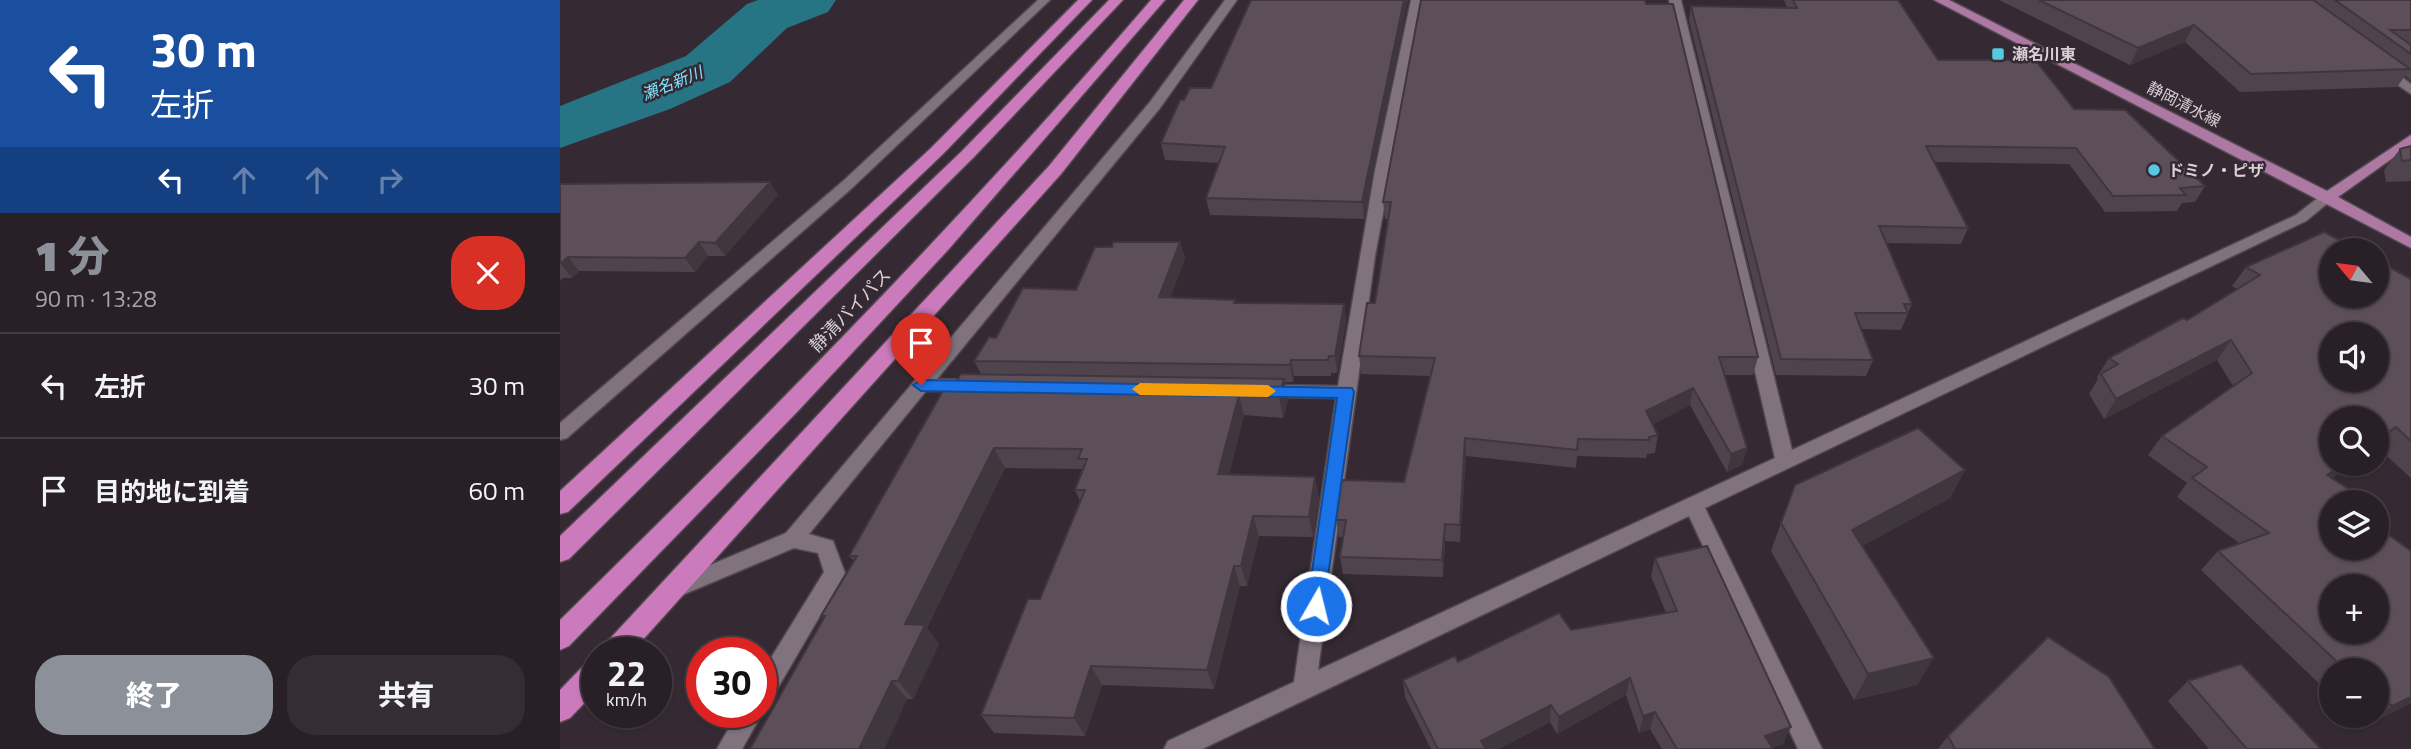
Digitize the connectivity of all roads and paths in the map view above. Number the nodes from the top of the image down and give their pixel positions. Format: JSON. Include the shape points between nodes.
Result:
{"nodes":[{"id":1,"x":1044,"y":0,"type":"edge"},
{"id":2,"x":1084,"y":0,"type":"edge"},
{"id":3,"x":1116,"y":0,"type":"edge"},
{"id":4,"x":1158,"y":0,"type":"edge"},
{"id":5,"x":1191,"y":0,"type":"edge"},
{"id":6,"x":1231,"y":0,"type":"edge"},
{"id":7,"x":1417,"y":0,"type":"edge"},
{"id":8,"x":1675,"y":0,"type":"edge"},
{"id":9,"x":1940,"y":0,"type":"edge"},
{"id":10,"x":2367,"y":57,"type":"edge"},
{"id":11,"x":2411,"y":90,"type":"edge"},
{"id":12,"x":2411,"y":139,"type":"edge"},
{"id":13,"x":2328,"y":197,"type":"junction"},
{"id":14,"x":2411,"y":243,"type":"edge"},
{"id":15,"x":921,"y":385,"type":"junction"},
{"id":16,"x":989,"y":386,"type":"edge"},
{"id":17,"x":1250,"y":391,"type":"edge"},
{"id":18,"x":1346,"y":392,"type":"junction"},
{"id":19,"x":560,"y":433,"type":"edge"},
{"id":20,"x":1785,"y":459,"type":"junction"},
{"id":21,"x":1693,"y":503,"type":"junction"},
{"id":22,"x":560,"y":505,"type":"edge"},
{"id":23,"x":793,"y":539,"type":"junction"},
{"id":24,"x":560,"y":552,"type":"edge"},
{"id":25,"x":673,"y":590,"type":"junction"},
{"id":26,"x":629,"y":637,"type":"edge"},
{"id":27,"x":560,"y":638,"type":"edge"},
{"id":28,"x":777,"y":669,"type":"edge"},
{"id":29,"x":1305,"y":686,"type":"junction"},
{"id":30,"x":581,"y":687,"type":"edge"},
{"id":31,"x":560,"y":709,"type":"edge"},
{"id":32,"x":741,"y":728,"type":"edge"},
{"id":33,"x":729,"y":749,"type":"edge"},
{"id":34,"x":1176,"y":749,"type":"edge"},
{"id":35,"x":1810,"y":749,"type":"edge"}],
"edges":[{"from":1,"to":19,"type":"street","via":[[847,185]]},
{"from":2,"to":22,"type":"highway","via":[[937,151]]},
{"from":3,"to":24,"type":"highway","name":"静清バイパス","via":[[968,154]]},
{"from":4,"to":27,"type":"highway","name":"静清バイパス","via":[[1002,180]]},
{"from":5,"to":25,"type":"highway","via":[[1055,170]]},
{"from":6,"to":15,"type":"street","via":[[1155,105]]},
{"from":7,"to":18,"type":"street","via":[[1388,123]]},
{"from":8,"to":20,"type":"street"},
{"from":9,"to":13,"type":"main road","name":"静岡清水線"},
{"from":10,"to":11,"type":"street"},
{"from":12,"to":13,"type":"main road"},
{"from":13,"to":14,"type":"main road","name":"静岡清水線"},
{"from":13,"to":20,"type":"street","via":[[2301,218]]},
{"from":15,"to":16,"type":"street"},
{"from":15,"to":23,"type":"street"},
{"from":17,"to":18,"type":"street"},
{"from":18,"to":29,"type":"street"},
{"from":20,"to":21,"type":"street"},
{"from":21,"to":29,"type":"street"},
{"from":21,"to":35,"type":"street"},
{"from":23,"to":25,"type":"street"},
{"from":23,"to":28,"type":"street","via":[[826,547],[835,573]]},
{"from":25,"to":26,"type":"highway"},
{"from":29,"to":34,"type":"street"},
{"from":30,"to":31,"type":"highway"},
{"from":32,"to":33,"type":"street"}]}
